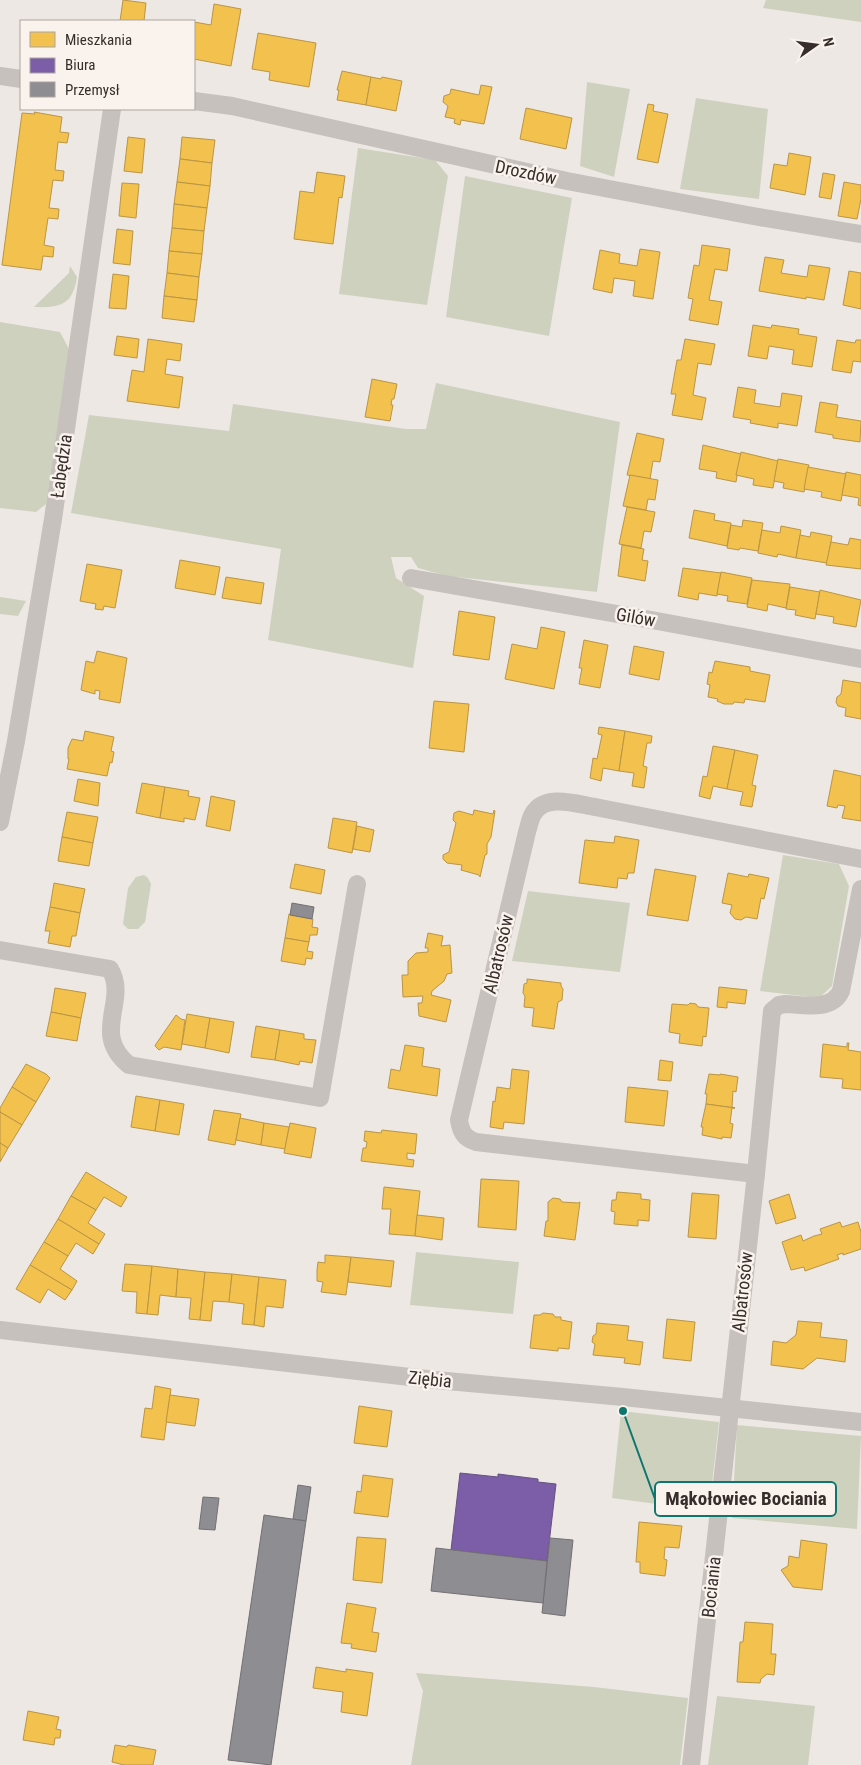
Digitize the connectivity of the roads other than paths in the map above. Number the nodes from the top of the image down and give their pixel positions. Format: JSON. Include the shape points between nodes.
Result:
{"nodes":[{"id":1,"x":0,"y":76,"type":"edge"},
{"id":2,"x":20,"y":79,"type":"edge"},
{"id":3,"x":195,"y":101,"type":"edge"},
{"id":4,"x":112,"y":110,"type":"edge"},
{"id":5,"x":861,"y":234,"type":"edge"},
{"id":6,"x":411,"y":578,"type":"dead end"},
{"id":7,"x":861,"y":659,"type":"edge"},
{"id":8,"x":0,"y":822,"type":"edge"},
{"id":9,"x":861,"y":859,"type":"edge"},
{"id":10,"x":357,"y":884,"type":"dead end"},
{"id":11,"x":861,"y":889,"type":"edge"},
{"id":12,"x":0,"y":950,"type":"edge"},
{"id":13,"x":756,"y":1174,"type":"junction"},
{"id":14,"x":0,"y":1330,"type":"edge"},
{"id":15,"x":729,"y":1409,"type":"junction"},
{"id":16,"x":861,"y":1422,"type":"edge"},
{"id":17,"x":691,"y":1765,"type":"edge"}],
"edges":[{"from":1,"to":2,"type":"street"},
{"from":3,"to":5,"type":"street","name":"Drozdów","via":[[232,106],[567,181]]},
{"from":4,"to":8,"type":"street","name":"Łabędzia","via":[[54,519]]},
{"from":6,"to":7,"type":"street","name":"Gilów"},
{"from":9,"to":13,"type":"street","name":"Albatrosów","via":[[558,801],[543,803],[533,813],[458,1120],[460,1130],[467,1139],[476,1142]]},
{"from":10,"to":12,"type":"street","via":[[320,1098],[129,1065],[120,1058],[110,1034],[115,984],[110,969]]},
{"from":11,"to":13,"type":"street","name":"Albatrosów","via":[[839,996],[828,1004],[786,1004],[772,1011]]},
{"from":13,"to":15,"type":"street","name":"Albatrosów"},
{"from":14,"to":15,"type":"street","name":"Ziębia","via":[[436,1380]]},
{"from":15,"to":16,"type":"street","name":"Ziębia"},
{"from":15,"to":17,"type":"street","name":"Bociania"}]}
